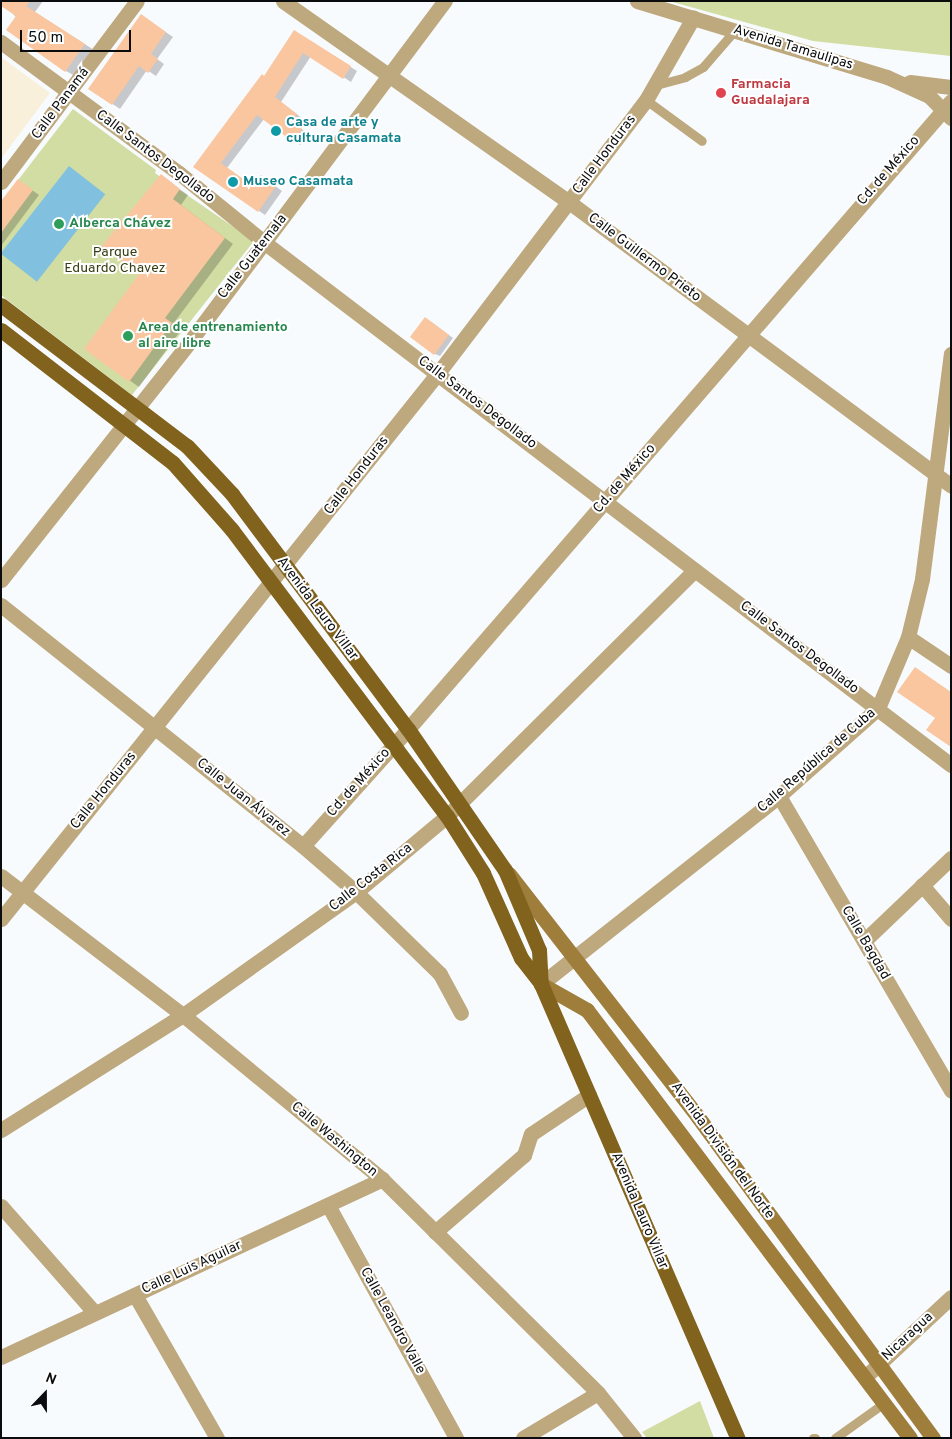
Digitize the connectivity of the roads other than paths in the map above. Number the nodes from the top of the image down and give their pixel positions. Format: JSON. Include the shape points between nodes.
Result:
{"nodes":[{"id":1,"x":137,"y":1,"type":"edge"},
{"id":2,"x":283,"y":1,"type":"edge"},
{"id":3,"x":445,"y":1,"type":"edge"},
{"id":4,"x":638,"y":1,"type":"edge"},
{"id":5,"x":693,"y":18,"type":"junction"},
{"id":6,"x":735,"y":30,"type":"junction"},
{"id":7,"x":1,"y":42,"type":"edge"},
{"id":8,"x":390,"y":75,"type":"junction"},
{"id":9,"x":895,"y":80,"type":"junction"},
{"id":10,"x":656,"y":86,"type":"junction"},
{"id":11,"x":951,"y":87,"type":"edge"},
{"id":12,"x":69,"y":93,"type":"junction"},
{"id":13,"x":646,"y":100,"type":"junction"},
{"id":14,"x":948,"y":109,"type":"edge"},
{"id":15,"x":702,"y":141,"type":"dead end"},
{"id":16,"x":1,"y":182,"type":"edge"},
{"id":17,"x":569,"y":202,"type":"junction"},
{"id":18,"x":265,"y":243,"type":"junction"},
{"id":19,"x":1,"y":305,"type":"edge"},
{"id":20,"x":1,"y":330,"type":"edge"},
{"id":21,"x":748,"y":336,"type":"junction"},
{"id":22,"x":951,"y":354,"type":"edge"},
{"id":23,"x":438,"y":373,"type":"junction"},
{"id":24,"x":136,"y":407,"type":"junction"},
{"id":25,"x":124,"y":423,"type":"junction"},
{"id":26,"x":935,"y":474,"type":"junction"},
{"id":27,"x":951,"y":486,"type":"edge"},
{"id":28,"x":605,"y":502,"type":"junction"},
{"id":29,"x":286,"y":567,"type":"junction"},
{"id":30,"x":695,"y":570,"type":"junction"},
{"id":31,"x":1,"y":580,"type":"edge"},
{"id":32,"x":272,"y":582,"type":"junction"},
{"id":33,"x":1,"y":605,"type":"edge"},
{"id":34,"x":908,"y":637,"type":"junction"},
{"id":35,"x":951,"y":666,"type":"edge"},
{"id":36,"x":878,"y":708,"type":"junction"},
{"id":37,"x":155,"y":727,"type":"junction"},
{"id":38,"x":408,"y":729,"type":"junction"},
{"id":39,"x":393,"y":745,"type":"junction"},
{"id":40,"x":951,"y":765,"type":"edge"},
{"id":41,"x":779,"y":796,"type":"junction"},
{"id":42,"x":461,"y":801,"type":"junction"},
{"id":43,"x":447,"y":816,"type":"junction"},
{"id":44,"x":303,"y":846,"type":"junction"},
{"id":45,"x":951,"y":858,"type":"edge"},
{"id":46,"x":505,"y":870,"type":"junction"},
{"id":47,"x":1,"y":876,"type":"edge"},
{"id":48,"x":922,"y":885,"type":"junction"},
{"id":49,"x":356,"y":892,"type":"junction"},
{"id":50,"x":22,"y":893,"type":"junction"},
{"id":51,"x":1,"y":918,"type":"edge"},
{"id":52,"x":951,"y":919,"type":"edge"},
{"id":53,"x":864,"y":941,"type":"junction"},
{"id":54,"x":576,"y":958,"type":"junction"},
{"id":55,"x":541,"y":984,"type":"junction"},
{"id":56,"x":460,"y":1013,"type":"dead end"},
{"id":57,"x":183,"y":1015,"type":"junction"},
{"id":58,"x":951,"y":1090,"type":"edge"},
{"id":59,"x":589,"y":1095,"type":"junction"},
{"id":60,"x":698,"y":1117,"type":"junction"},
{"id":61,"x":1,"y":1130,"type":"edge"},
{"id":62,"x":678,"y":1131,"type":"junction"},
{"id":63,"x":382,"y":1179,"type":"junction"},
{"id":64,"x":328,"y":1205,"type":"junction"},
{"id":65,"x":1,"y":1206,"type":"edge"},
{"id":66,"x":435,"y":1232,"type":"junction"},
{"id":67,"x":135,"y":1294,"type":"junction"},
{"id":68,"x":951,"y":1297,"type":"edge"},
{"id":69,"x":95,"y":1313,"type":"junction"},
{"id":70,"x":1,"y":1357,"type":"edge"},
{"id":71,"x":878,"y":1365,"type":"junction"},
{"id":72,"x":866,"y":1377,"type":"junction"},
{"id":73,"x":598,"y":1393,"type":"junction"},
{"id":74,"x":884,"y":1403,"type":"junction"},
{"id":75,"x":217,"y":1438,"type":"edge"},
{"id":76,"x":456,"y":1438,"type":"edge"},
{"id":77,"x":523,"y":1438,"type":"edge"},
{"id":78,"x":634,"y":1438,"type":"edge"},
{"id":79,"x":737,"y":1438,"type":"edge"},
{"id":80,"x":835,"y":1438,"type":"edge"},
{"id":81,"x":910,"y":1438,"type":"edge"},
{"id":82,"x":933,"y":1438,"type":"edge"}],
"edges":[{"from":1,"to":12,"type":"street","name":"Calle Panamá"},
{"from":2,"to":8,"type":"street","name":"Calle Guillermo Prieto"},
{"from":3,"to":8,"type":"street","name":"Calle Guatemala"},
{"from":4,"to":5,"type":"street","name":"Avenida Tamaulipas"},
{"from":5,"to":6,"type":"street","name":"Avenida Tamaulipas"},
{"from":5,"to":10,"type":"street","name":"Calle Honduras"},
{"from":6,"to":9,"type":"street","name":"Avenida Tamaulipas"},
{"from":6,"to":10,"type":"lane","via":[[703,66],[685,78]]},
{"from":7,"to":12,"type":"street","name":"Calle Santos Degollado"},
{"from":8,"to":17,"type":"street","name":"Calle Guillermo Prieto"},
{"from":8,"to":18,"type":"street","name":"Calle Guatemala"},
{"from":9,"to":11,"type":"street"},
{"from":9,"to":14,"type":"street","name":"Avenida Tamaulipas","via":[[915,88]]},
{"from":10,"to":13,"type":"street","name":"Calle Honduras"},
{"from":12,"to":16,"type":"street","name":"Calle Panamá"},
{"from":12,"to":18,"type":"street","name":"Calle Santos Degollado","via":[[179,173]]},
{"from":13,"to":15,"type":"lane"},
{"from":13,"to":17,"type":"street","name":"Calle Honduras"},
{"from":14,"to":21,"type":"street","name":"Cd. de México"},
{"from":17,"to":21,"type":"street","name":"Calle Guillermo Prieto"},
{"from":17,"to":23,"type":"street","name":"Calle Honduras"},
{"from":18,"to":23,"type":"street","name":"Calle Santos Degollado"},
{"from":18,"to":24,"type":"street","name":"Calle Guatemala"},
{"from":19,"to":24,"type":"main road","name":"Avenida Lauro Villar"},
{"from":20,"to":25,"type":"main road","name":"Avenida Lauro Villar"},
{"from":21,"to":26,"type":"street","name":"Calle Guillermo Prieto"},
{"from":21,"to":28,"type":"street","name":"Cd. de México"},
{"from":22,"to":26,"type":"street","name":"Calle República de Cuba"},
{"from":23,"to":28,"type":"street","name":"Calle Santos Degollado"},
{"from":23,"to":29,"type":"street","name":"Calle Honduras"},
{"from":24,"to":25,"type":"street","name":"Calle Guatemala"},
{"from":24,"to":29,"type":"main road","name":"Avenida Lauro Villar","via":[[187,446],[226,488]]},
{"from":25,"to":31,"type":"street","name":"Calle Guatemala"},
{"from":25,"to":32,"type":"main road","name":"Avenida Lauro Villar","via":[[173,463],[225,520]]},
{"from":26,"to":27,"type":"street","name":"Calle Guillermo Prieto"},
{"from":26,"to":34,"type":"street","name":"Calle República de Cuba","via":[[922,579]]},
{"from":28,"to":30,"type":"street","name":"Calle Santos Degollado"},
{"from":28,"to":38,"type":"street","name":"Cd. de México"},
{"from":29,"to":32,"type":"street","name":"Calle Honduras"},
{"from":29,"to":38,"type":"main road","name":"Avenida Lauro Villar"},
{"from":30,"to":36,"type":"street","name":"Calle Santos Degollado"},
{"from":30,"to":42,"type":"street","name":"Calle Costa Rica"},
{"from":32,"to":37,"type":"street","name":"Calle Honduras"},
{"from":32,"to":39,"type":"main road","name":"Avenida Lauro Villar"},
{"from":33,"to":37,"type":"street","name":"Calle Juan Álvarez"},
{"from":34,"to":35,"type":"street"},
{"from":34,"to":36,"type":"street","name":"Calle República de Cuba"},
{"from":36,"to":40,"type":"street","name":"Calle Santos Degollado"},
{"from":36,"to":41,"type":"street","name":"Calle República de Cuba"},
{"from":37,"to":44,"type":"street","name":"Calle Juan Álvarez"},
{"from":37,"to":50,"type":"street","name":"Calle Honduras"},
{"from":38,"to":39,"type":"street","name":"Cd. de México"},
{"from":38,"to":42,"type":"main road","name":"Avenida Lauro Villar"},
{"from":39,"to":43,"type":"main road","name":"Avenida Lauro Villar"},
{"from":39,"to":44,"type":"street","name":"Cd. de México"},
{"from":41,"to":53,"type":"street","name":"Calle Bagdad"},
{"from":41,"to":54,"type":"street","name":"Calle República de Cuba"},
{"from":42,"to":43,"type":"street","name":"Calle Costa Rica"},
{"from":42,"to":46,"type":"main road","name":"Avenida Lauro Villar"},
{"from":43,"to":49,"type":"street","name":"Calle Costa Rica"},
{"from":43,"to":55,"type":"main road","name":"Avenida Lauro Villar","via":[[483,873],[521,958]]},
{"from":44,"to":49,"type":"street","name":"Calle Juan Álvarez"},
{"from":45,"to":48,"type":"street"},
{"from":46,"to":54,"type":"main road","name":"Avenida División del Norte"},
{"from":46,"to":55,"type":"main road","name":"Avenida Lauro Villar","via":[[539,950]]},
{"from":47,"to":50,"type":"street","name":"Calle Washington"},
{"from":48,"to":52,"type":"street"},
{"from":48,"to":53,"type":"street"},
{"from":49,"to":56,"type":"street","name":"Calle Juan Álvarez","via":[[440,974]]},
{"from":49,"to":57,"type":"street","name":"Calle Costa Rica"},
{"from":50,"to":51,"type":"street","name":"Calle Honduras"},
{"from":50,"to":57,"type":"street","name":"Calle Washington"},
{"from":53,"to":58,"type":"street","name":"Calle Bagdad"},
{"from":54,"to":55,"type":"street","name":"Calle República de Cuba"},
{"from":54,"to":60,"type":"main road","name":"Avenida División del Norte"},
{"from":55,"to":59,"type":"main road","name":"Avenida Lauro Villar"},
{"from":55,"to":62,"type":"main road","name":"Avenida División del Norte","via":[[587,1010]]},
{"from":57,"to":61,"type":"street","name":"Calle Costa Rica"},
{"from":57,"to":63,"type":"street","name":"Calle Washington"},
{"from":59,"to":66,"type":"street","via":[[531,1134],[524,1155]]},
{"from":59,"to":79,"type":"main road","name":"Avenida Lauro Villar"},
{"from":60,"to":62,"type":"main road"},
{"from":60,"to":71,"type":"main road","name":"Avenida División del Norte"},
{"from":62,"to":72,"type":"main road","name":"Avenida División del Norte"},
{"from":63,"to":64,"type":"street","name":"Calle Luis Aguilar"},
{"from":63,"to":66,"type":"street","name":"Calle Washington"},
{"from":64,"to":67,"type":"street","name":"Calle Luis Aguilar"},
{"from":64,"to":76,"type":"street","name":"Calle Leandro Valle"},
{"from":65,"to":69,"type":"street"},
{"from":66,"to":73,"type":"street","name":"Calle Washington"},
{"from":67,"to":69,"type":"street","name":"Calle Luis Aguilar"},
{"from":67,"to":75,"type":"street"},
{"from":68,"to":71,"type":"street","name":"Nicaragua"},
{"from":69,"to":70,"type":"street","name":"Calle Luis Aguilar"},
{"from":71,"to":72,"type":"street","name":"Nicaragua"},
{"from":71,"to":82,"type":"main road","name":"Avenida División del Norte"},
{"from":72,"to":74,"type":"main road","name":"Avenida División del Norte"},
{"from":73,"to":77,"type":"street"},
{"from":73,"to":78,"type":"street","name":"Calle Washington"},
{"from":74,"to":80,"type":"lane"},
{"from":74,"to":81,"type":"main road","name":"Avenida División del Norte"}]}
